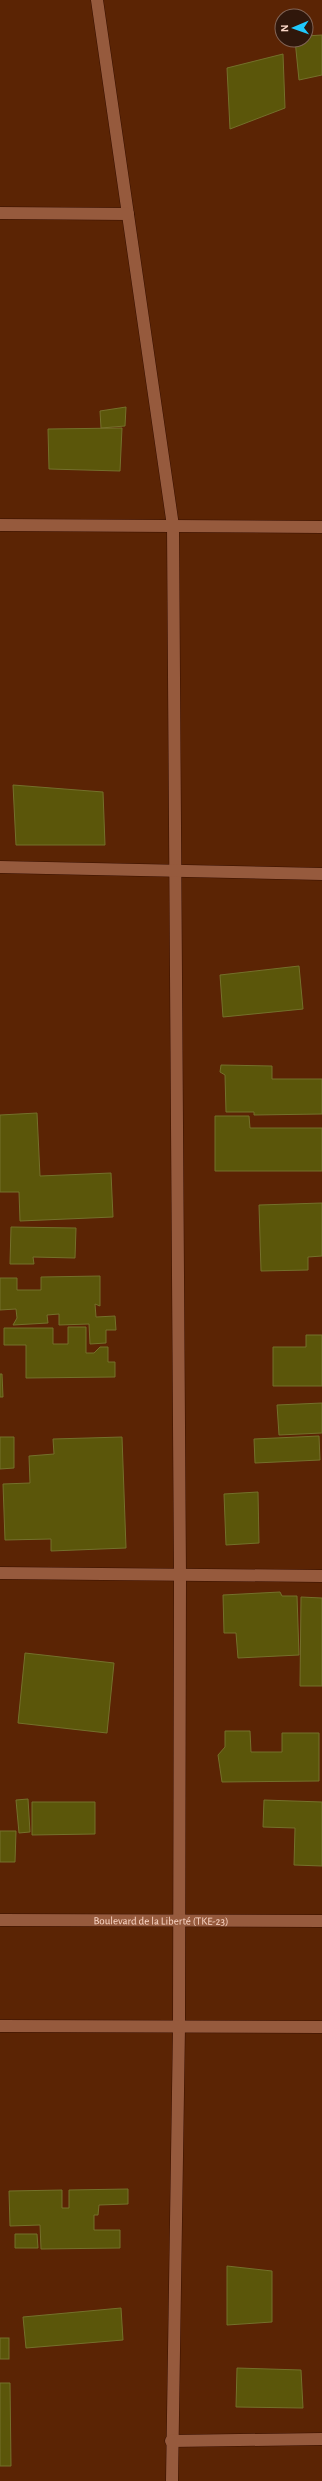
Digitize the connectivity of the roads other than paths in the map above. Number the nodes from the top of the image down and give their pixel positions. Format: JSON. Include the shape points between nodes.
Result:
{"nodes":[{"id":1,"x":97,"y":0,"type":"edge"},
{"id":2,"x":0,"y":213,"type":"edge"},
{"id":3,"x":128,"y":214,"type":"junction"},
{"id":4,"x":0,"y":525,"type":"edge"},
{"id":5,"x":173,"y":526,"type":"junction"},
{"id":6,"x":322,"y":527,"type":"edge"},
{"id":7,"x":0,"y":867,"type":"edge"},
{"id":8,"x":175,"y":871,"type":"junction"},
{"id":9,"x":322,"y":874,"type":"edge"},
{"id":10,"x":0,"y":1573,"type":"edge"},
{"id":11,"x":180,"y":1575,"type":"junction"},
{"id":12,"x":322,"y":1576,"type":"edge"},
{"id":13,"x":0,"y":1920,"type":"edge"},
{"id":14,"x":177,"y":1921,"type":"junction"},
{"id":15,"x":322,"y":1921,"type":"edge"},
{"id":16,"x":0,"y":2026,"type":"edge"},
{"id":17,"x":179,"y":2027,"type":"junction"},
{"id":18,"x":322,"y":2028,"type":"edge"},
{"id":19,"x":322,"y":2439,"type":"edge"},
{"id":20,"x":171,"y":2441,"type":"junction"},
{"id":21,"x":172,"y":2481,"type":"edge"}],
"edges":[{"from":1,"to":3,"type":"street"},
{"from":2,"to":3,"type":"street"},
{"from":3,"to":5,"type":"street"},
{"from":4,"to":5,"type":"street"},
{"from":5,"to":6,"type":"street"},
{"from":5,"to":8,"type":"street"},
{"from":7,"to":8,"type":"street"},
{"from":8,"to":9,"type":"street"},
{"from":8,"to":11,"type":"street"},
{"from":10,"to":11,"type":"street"},
{"from":11,"to":12,"type":"street"},
{"from":11,"to":14,"type":"street"},
{"from":13,"to":14,"type":"street","name":"Boulevard de la Liberté (TKE-23)"},
{"from":14,"to":15,"type":"street","name":"Boulevard de la Liberté (TKE-23)"},
{"from":14,"to":17,"type":"street"},
{"from":16,"to":17,"type":"street"},
{"from":17,"to":18,"type":"street"},
{"from":17,"to":20,"type":"street"},
{"from":19,"to":20,"type":"street"},
{"from":20,"to":21,"type":"street"}]}
